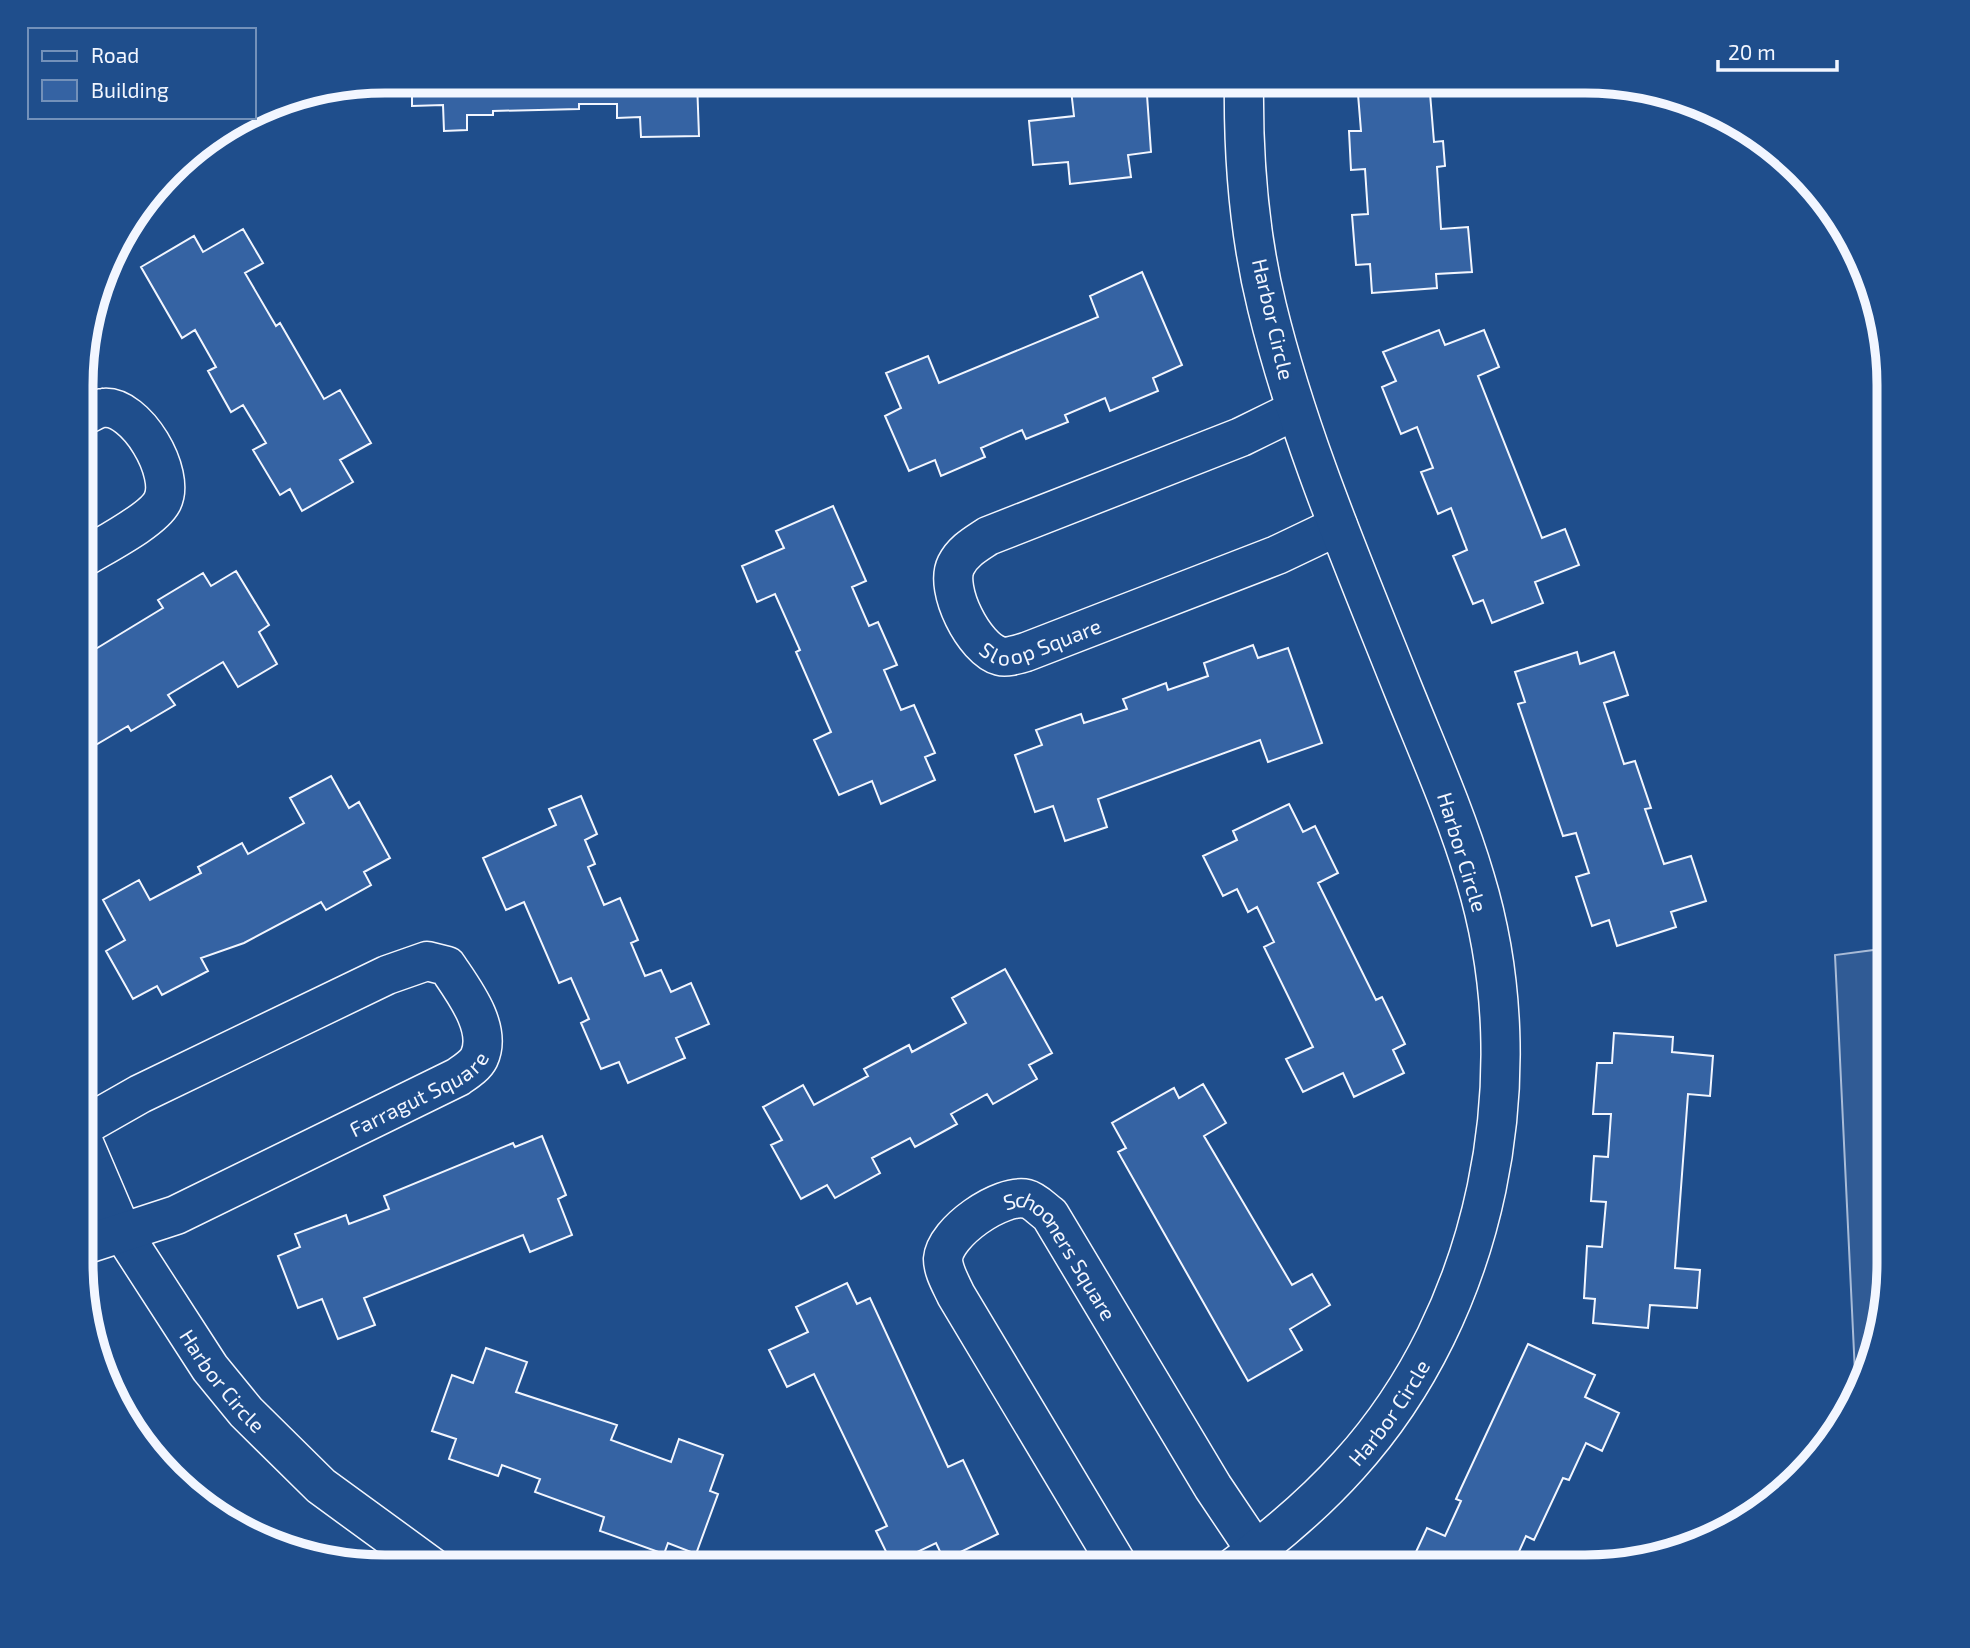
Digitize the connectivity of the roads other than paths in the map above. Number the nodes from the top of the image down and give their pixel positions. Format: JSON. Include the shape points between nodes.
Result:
{"nodes":[{"id":1,"x":1244,"y":93,"type":"edge"},
{"id":2,"x":1296,"y":410,"type":"junction"},
{"id":3,"x":93,"y":412,"type":"edge"},
{"id":4,"x":1338,"y":526,"type":"junction"},
{"id":5,"x":93,"y":551,"type":"edge"},
{"id":6,"x":93,"y":1121,"type":"edge"},
{"id":7,"x":93,"y":1162,"type":"edge"},
{"id":8,"x":122,"y":1232,"type":"junction"},
{"id":9,"x":93,"y":1242,"type":"edge"},
{"id":10,"x":404,"y":1555,"type":"edge"},
{"id":11,"x":1112,"y":1555,"type":"edge"},
{"id":12,"x":1243,"y":1555,"type":"edge"},
{"id":13,"x":1250,"y":1555,"type":"edge"}],
"edges":[{"from":1,"to":2,"type":"street","name":"Harbor Circle","via":[[1248,192],[1266,303]]},
{"from":2,"to":4,"type":"street","name":"Harbor Circle"},
{"from":2,"to":4,"type":"street","name":"Sloop Square","via":[[1241,437],[988,536],[966,550],[954,567],[961,610],[980,646],[1001,657],[1026,652],[1277,555]]},
{"from":3,"to":5,"type":"street","via":[[103,408],[123,412],[141,429],[166,480],[162,502]]},
{"from":4,"to":13,"type":"street","name":"Harbor Circle","via":[[1476,881],[1497,984],[1499,1102],[1476,1232],[1426,1354],[1352,1463],[1301,1515]]},
{"from":6,"to":8,"type":"street","name":"Farragut Square","via":[[387,975],[428,961],[447,966],[472,1004],[484,1044],[478,1061],[458,1077],[176,1214]]},
{"from":7,"to":8,"type":"street","name":"Harbor Circle"},
{"from":8,"to":9,"type":"street","name":"Farragut Square"},
{"from":8,"to":10,"type":"street","name":"Harbor Circle","via":[[179,1324],[246,1412],[321,1486]]},
{"from":11,"to":12,"type":"street","name":"Schooners Square","via":[[946,1273],[943,1259],[948,1241],[972,1219],[1012,1199],[1028,1199],[1050,1215],[1213,1487]]}]}
